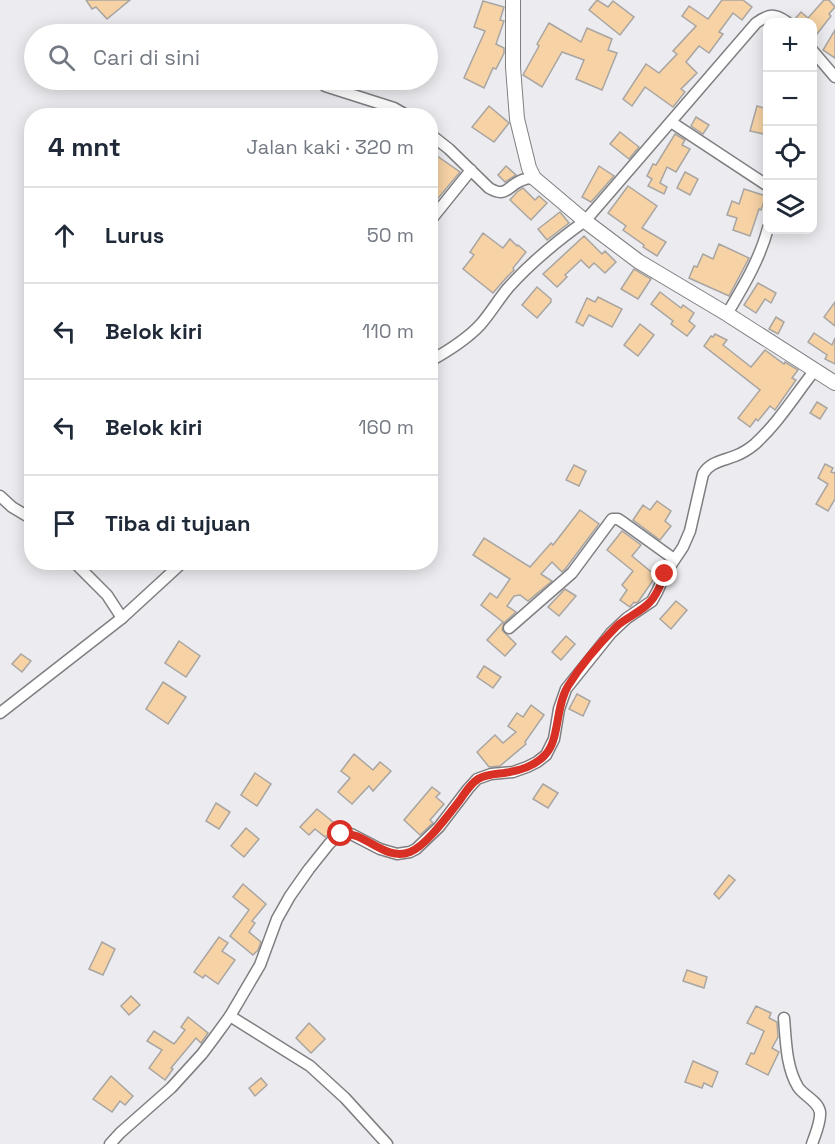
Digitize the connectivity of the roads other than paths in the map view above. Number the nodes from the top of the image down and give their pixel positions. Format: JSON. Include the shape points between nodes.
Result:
{"nodes":[{"id":1,"x":513,"y":0,"type":"edge"},
{"id":2,"x":765,"y":18,"type":"edge"},
{"id":3,"x":780,"y":18,"type":"edge"},
{"id":4,"x":763,"y":19,"type":"edge"},
{"id":5,"x":817,"y":55,"type":"edge"},
{"id":6,"x":835,"y":77,"type":"edge"},
{"id":7,"x":338,"y":90,"type":"edge"},
{"id":8,"x":394,"y":108,"type":"edge"},
{"id":9,"x":671,"y":122,"type":"junction"},
{"id":10,"x":438,"y":140,"type":"edge"},
{"id":11,"x":471,"y":170,"type":"junction"},
{"id":12,"x":534,"y":178,"type":"junction"},
{"id":13,"x":763,"y":183,"type":"edge"},
{"id":14,"x":438,"y":211,"type":"edge"},
{"id":15,"x":585,"y":220,"type":"junction"},
{"id":16,"x":766,"y":234,"type":"edge"},
{"id":17,"x":727,"y":314,"type":"junction"},
{"id":18,"x":438,"y":356,"type":"edge"},
{"id":19,"x":815,"y":370,"type":"junction"},
{"id":20,"x":835,"y":383,"type":"edge"},
{"id":21,"x":0,"y":496,"type":"edge"},
{"id":22,"x":24,"y":514,"type":"edge"},
{"id":23,"x":674,"y":559,"type":"junction"},
{"id":24,"x":82,"y":570,"type":"edge"},
{"id":25,"x":174,"y":570,"type":"edge"},
{"id":26,"x":122,"y":618,"type":"junction"},
{"id":27,"x":509,"y":628,"type":"dead end"},
{"id":28,"x":0,"y":713,"type":"edge"},
{"id":29,"x":230,"y":1016,"type":"junction"},
{"id":30,"x":784,"y":1018,"type":"dead end"},
{"id":31,"x":110,"y":1144,"type":"edge"},
{"id":32,"x":387,"y":1144,"type":"edge"},
{"id":33,"x":812,"y":1144,"type":"edge"}],
"edges":[{"from":1,"to":12,"type":"street","via":[[518,119]]},
{"from":2,"to":3,"type":"street"},
{"from":4,"to":9,"type":"street"},
{"from":5,"to":6,"type":"street"},
{"from":7,"to":8,"type":"street"},
{"from":9,"to":13,"type":"street"},
{"from":9,"to":15,"type":"street"},
{"from":10,"to":11,"type":"street"},
{"from":11,"to":12,"type":"street","via":[[500,193],[522,179]]},
{"from":11,"to":14,"type":"street"},
{"from":12,"to":15,"type":"street"},
{"from":15,"to":17,"type":"street","via":[[638,261]]},
{"from":15,"to":18,"type":"street","via":[[534,261],[467,338]]},
{"from":16,"to":17,"type":"street","via":[[750,275]]},
{"from":17,"to":19,"type":"street"},
{"from":19,"to":20,"type":"street"},
{"from":19,"to":23,"type":"street","via":[[757,442],[707,468],[687,539]]},
{"from":21,"to":22,"type":"street"},
{"from":23,"to":27,"type":"street","via":[[618,519],[612,519],[572,573]]},
{"from":23,"to":29,"type":"street","via":[[651,601],[619,625],[566,689],[554,739],[546,755],[520,770],[477,779],[439,827],[410,852],[397,854],[380,849],[346,833],[329,844],[290,896],[260,965]]},
{"from":24,"to":26,"type":"street","via":[[107,595]]},
{"from":25,"to":26,"type":"street"},
{"from":26,"to":28,"type":"street"},
{"from":29,"to":31,"type":"street","via":[[171,1088]]},
{"from":29,"to":32,"type":"street","via":[[310,1066]]},
{"from":30,"to":33,"type":"street","via":[[791,1070],[798,1087],[820,1112]]}]}
